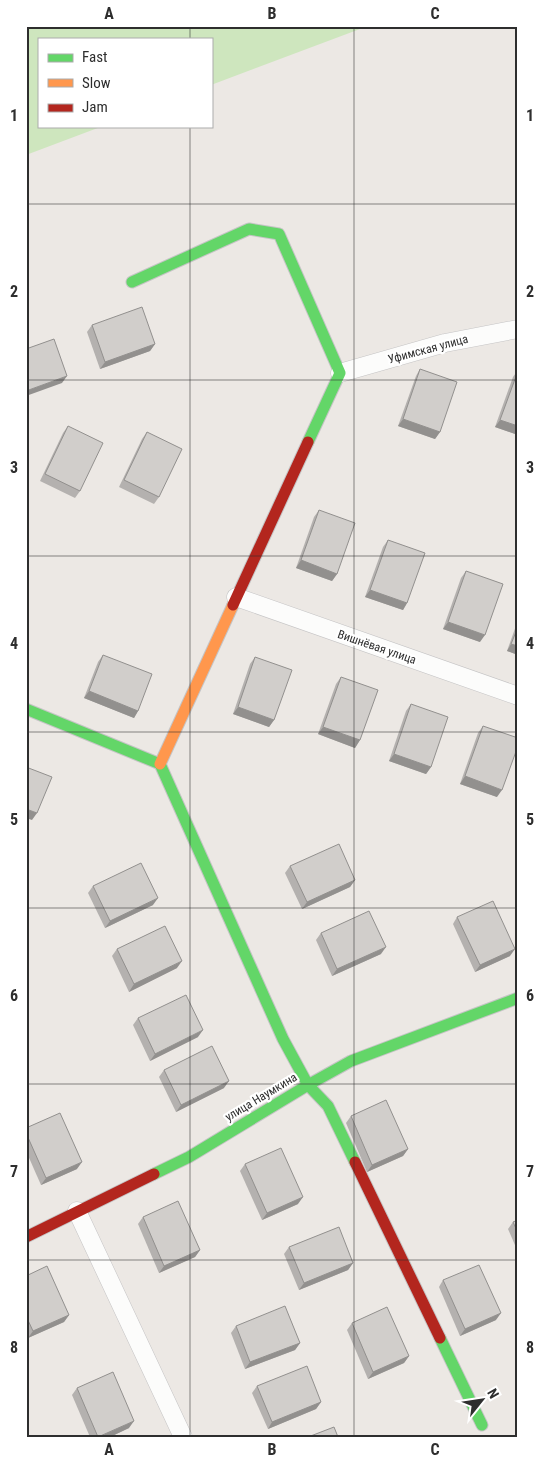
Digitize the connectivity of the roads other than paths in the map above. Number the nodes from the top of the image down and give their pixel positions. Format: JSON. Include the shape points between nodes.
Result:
{"nodes":[{"id":1,"x":132,"y":282,"type":"dead end"},
{"id":2,"x":518,"y":329,"type":"edge"},
{"id":3,"x":340,"y":374,"type":"junction"},
{"id":4,"x":236,"y":597,"type":"junction"},
{"id":5,"x":518,"y":696,"type":"edge"},
{"id":6,"x":26,"y":709,"type":"edge"},
{"id":7,"x":160,"y":764,"type":"junction"},
{"id":8,"x":518,"y":998,"type":"edge"},
{"id":9,"x":308,"y":1085,"type":"junction"},
{"id":10,"x":77,"y":1211,"type":"junction"},
{"id":11,"x":26,"y":1237,"type":"edge"},
{"id":12,"x":482,"y":1425,"type":"dead end"},
{"id":13,"x":183,"y":1437,"type":"edge"}],
"edges":[{"from":1,"to":3,"type":"street","via":[[249,229],[279,234]]},
{"from":2,"to":3,"type":"street","name":"Уфимская улица","via":[[445,344]]},
{"from":3,"to":4,"type":"street"},
{"from":4,"to":5,"type":"street","name":"Вишнёвая улица"},
{"from":4,"to":7,"type":"street"},
{"from":6,"to":7,"type":"street"},
{"from":7,"to":9,"type":"street"},
{"from":8,"to":9,"type":"street","name":"улица Наумкина","via":[[352,1061]]},
{"from":9,"to":10,"type":"street","name":"улица Наумкина","via":[[189,1157]]},
{"from":9,"to":12,"type":"street","via":[[328,1106]]},
{"from":10,"to":11,"type":"street","name":"улица Наумкина"},
{"from":10,"to":13,"type":"street"}]}
